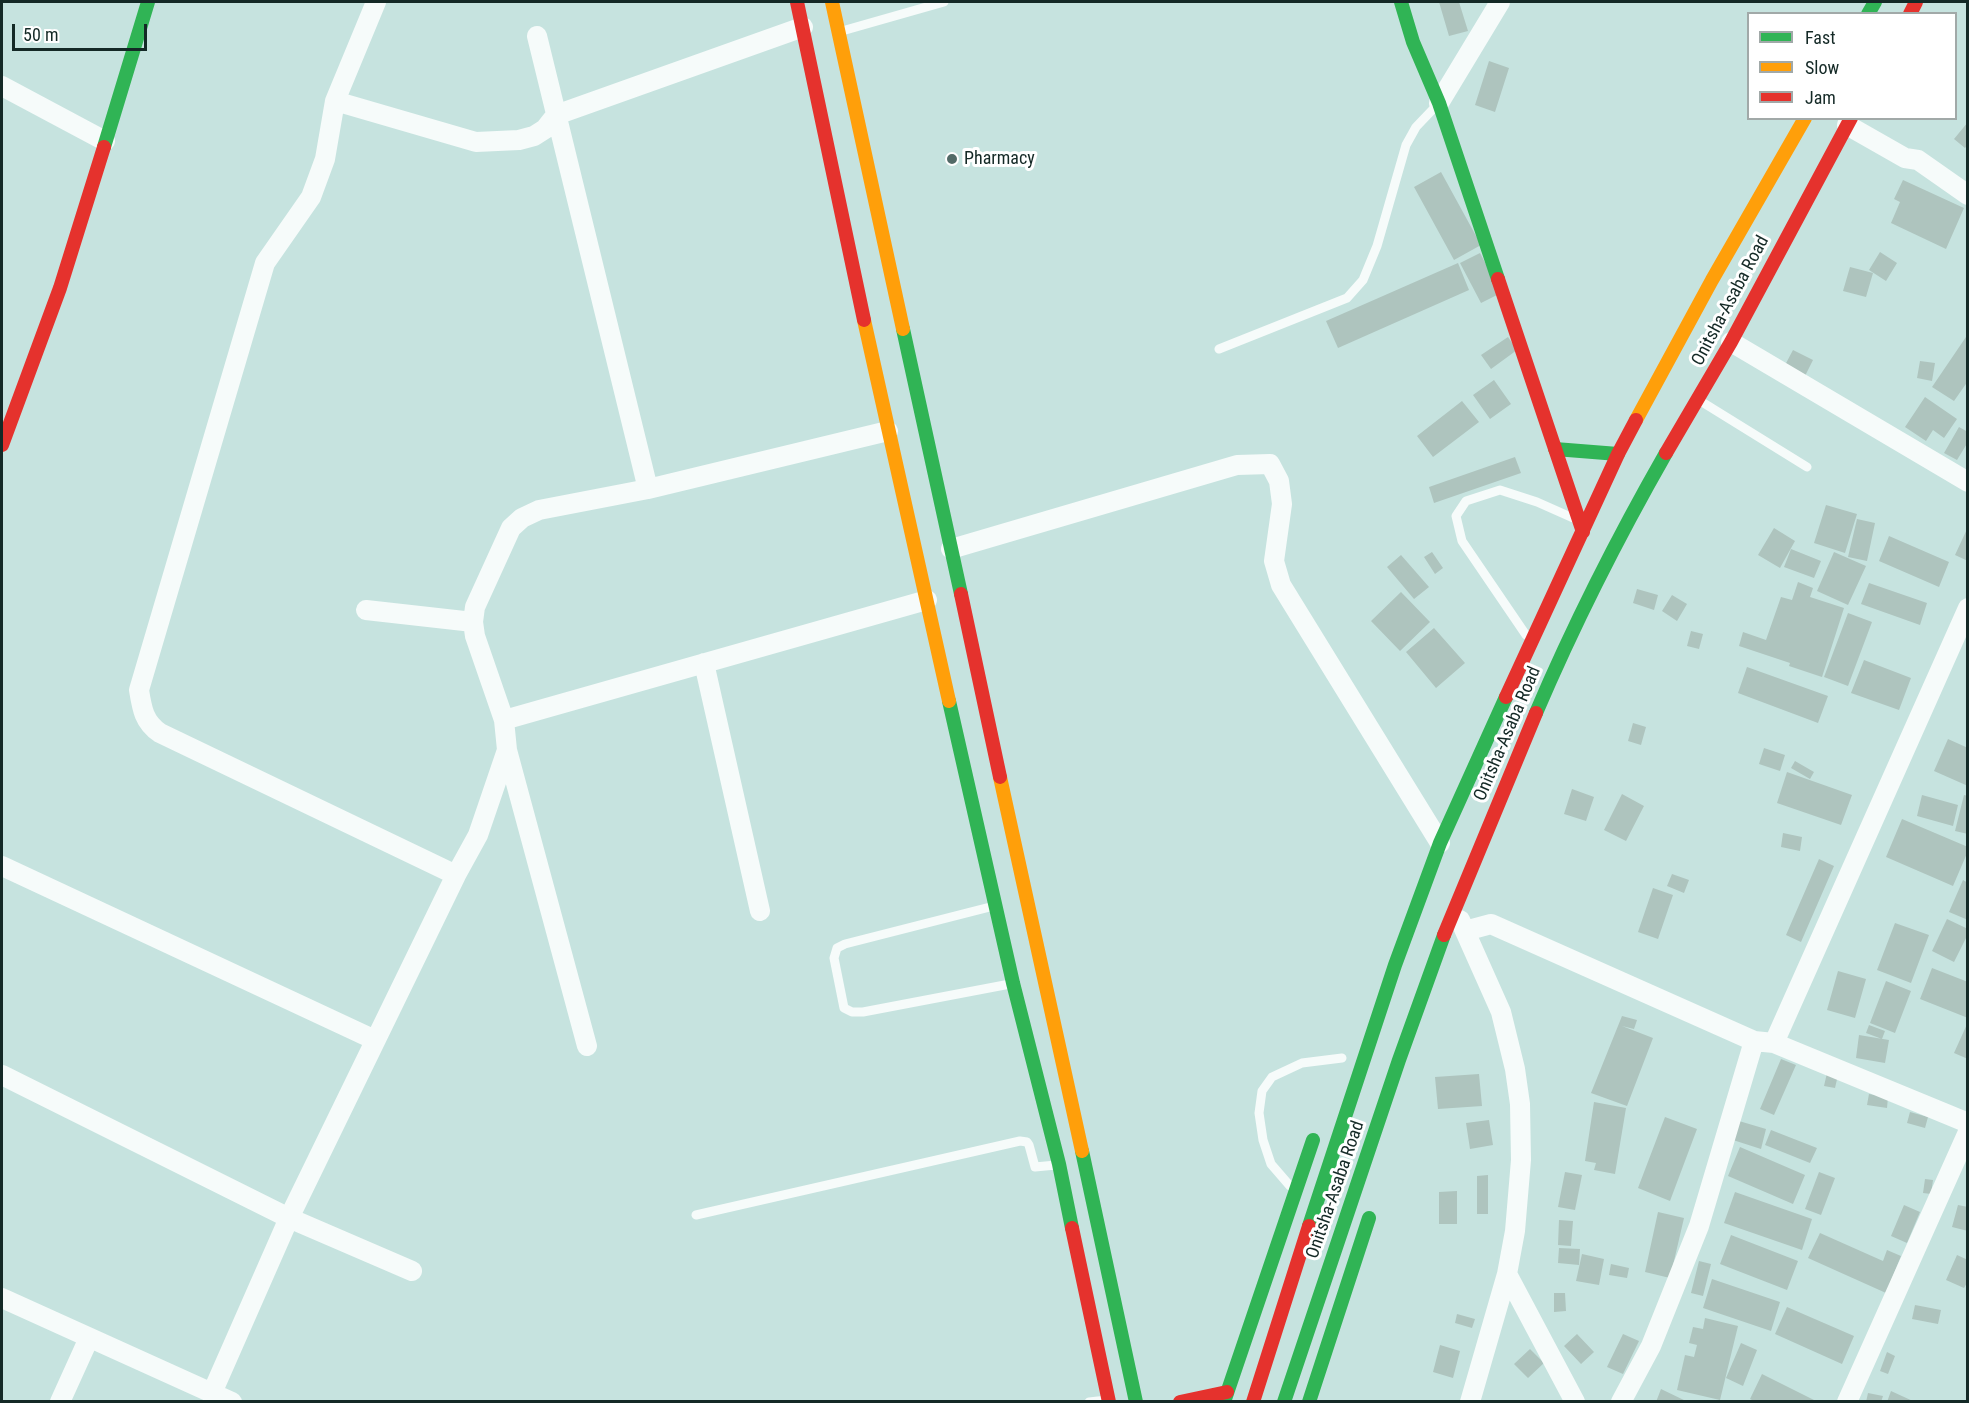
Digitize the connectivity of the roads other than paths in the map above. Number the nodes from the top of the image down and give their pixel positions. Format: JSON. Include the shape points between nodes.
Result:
{"nodes":[{"id":1,"x":147,"y":2,"type":"edge"},
{"id":2,"x":376,"y":2,"type":"edge"},
{"id":3,"x":797,"y":2,"type":"edge"},
{"id":4,"x":832,"y":2,"type":"edge"},
{"id":5,"x":944,"y":2,"type":"edge"},
{"id":6,"x":1401,"y":2,"type":"edge"},
{"id":7,"x":1500,"y":2,"type":"edge"},
{"id":8,"x":803,"y":27,"type":"junction"},
{"id":9,"x":840,"y":31,"type":"junction"},
{"id":10,"x":537,"y":36,"type":"dead end"},
{"id":11,"x":2,"y":86,"type":"edge"},
{"id":12,"x":335,"y":101,"type":"junction"},
{"id":13,"x":1439,"y":103,"type":"junction"},
{"id":14,"x":556,"y":115,"type":"junction"},
{"id":15,"x":1804,"y":120,"type":"edge"},
{"id":16,"x":1849,"y":122,"type":"edge"},
{"id":17,"x":105,"y":141,"type":"junction"},
{"id":18,"x":1968,"y":195,"type":"edge"},
{"id":19,"x":1731,"y":342,"type":"junction"},
{"id":20,"x":1219,"y":350,"type":"dead end"},
{"id":21,"x":1698,"y":399,"type":"junction"},
{"id":22,"x":888,"y":431,"type":"junction"},
{"id":23,"x":2,"y":445,"type":"edge"},
{"id":24,"x":1555,"y":449,"type":"junction"},
{"id":25,"x":1618,"y":454,"type":"junction"},
{"id":26,"x":1807,"y":467,"type":"dead end"},
{"id":27,"x":1968,"y":482,"type":"edge"},
{"id":28,"x":648,"y":489,"type":"junction"},
{"id":29,"x":1582,"y":527,"type":"junction"},
{"id":30,"x":951,"y":549,"type":"junction"},
{"id":31,"x":927,"y":600,"type":"junction"},
{"id":32,"x":1968,"y":608,"type":"edge"},
{"id":33,"x":366,"y":610,"type":"dead end"},
{"id":34,"x":473,"y":622,"type":"junction"},
{"id":35,"x":1530,"y":642,"type":"junction"},
{"id":36,"x":704,"y":663,"type":"junction"},
{"id":37,"x":504,"y":720,"type":"junction"},
{"id":38,"x":507,"y":750,"type":"junction"},
{"id":39,"x":1440,"y":843,"type":"junction"},
{"id":40,"x":2,"y":866,"type":"edge"},
{"id":41,"x":456,"y":875,"type":"junction"},
{"id":42,"x":995,"y":906,"type":"junction"},
{"id":43,"x":1454,"y":907,"type":"junction"},
{"id":44,"x":760,"y":911,"type":"dead end"},
{"id":45,"x":1465,"y":931,"type":"junction"},
{"id":46,"x":1435,"y":960,"type":"junction"},
{"id":47,"x":1395,"y":965,"type":"junction"},
{"id":48,"x":1013,"y":984,"type":"junction"},
{"id":49,"x":1432,"y":1009,"type":"dead end"},
{"id":50,"x":1364,"y":1015,"type":"dead end"},
{"id":51,"x":375,"y":1040,"type":"junction"},
{"id":52,"x":1350,"y":1041,"type":"dead end"},
{"id":53,"x":1754,"y":1041,"type":"junction"},
{"id":54,"x":1774,"y":1043,"type":"junction"},
{"id":55,"x":587,"y":1046,"type":"dead end"},
{"id":56,"x":1340,"y":1064,"type":"joint"},
{"id":57,"x":2,"y":1075,"type":"edge"},
{"id":58,"x":1968,"y":1123,"type":"edge"},
{"id":59,"x":1318,"y":1125,"type":"dead end"},
{"id":60,"x":1968,"y":1132,"type":"edge"},
{"id":61,"x":1059,"y":1164,"type":"junction"},
{"id":62,"x":1295,"y":1192,"type":"junction"},
{"id":63,"x":1375,"y":1200,"type":"dead end"},
{"id":64,"x":696,"y":1215,"type":"dead end"},
{"id":65,"x":289,"y":1218,"type":"junction"},
{"id":66,"x":412,"y":1271,"type":"dead end"},
{"id":67,"x":1507,"y":1274,"type":"junction"},
{"id":68,"x":2,"y":1298,"type":"edge"},
{"id":69,"x":89,"y":1338,"type":"junction"},
{"id":70,"x":212,"y":1393,"type":"junction"},
{"id":71,"x":1225,"y":1397,"type":"edge"},
{"id":72,"x":60,"y":1401,"type":"edge"},
{"id":73,"x":232,"y":1401,"type":"edge"},
{"id":74,"x":1089,"y":1401,"type":"edge"},
{"id":75,"x":1109,"y":1401,"type":"edge"},
{"id":76,"x":1136,"y":1401,"type":"edge"},
{"id":77,"x":1180,"y":1401,"type":"edge"},
{"id":78,"x":1253,"y":1401,"type":"edge"},
{"id":79,"x":1284,"y":1401,"type":"edge"},
{"id":80,"x":1309,"y":1401,"type":"edge"},
{"id":81,"x":1470,"y":1401,"type":"edge"},
{"id":82,"x":1575,"y":1401,"type":"edge"},
{"id":83,"x":1621,"y":1401,"type":"edge"},
{"id":84,"x":1847,"y":1401,"type":"edge"}],
"edges":[{"from":1,"to":17,"type":"main road"},
{"from":2,"to":12,"type":"street"},
{"from":3,"to":8,"type":"main road"},
{"from":4,"to":9,"type":"main road"},
{"from":5,"to":9,"type":"lane"},
{"from":6,"to":13,"type":"main road"},
{"from":7,"to":13,"type":"street"},
{"from":8,"to":14,"type":"street"},
{"from":8,"to":22,"type":"main road"},
{"from":9,"to":30,"type":"main road"},
{"from":10,"to":14,"type":"street"},
{"from":11,"to":17,"type":"street"},
{"from":12,"to":14,"type":"street","via":[[476,142],[534,136]]},
{"from":12,"to":41,"type":"street","via":[[326,159],[311,198],[265,263],[139,690],[142,711],[149,726],[160,733]]},
{"from":13,"to":20,"type":"lane","via":[[1416,127],[1406,145],[1377,246],[1363,280],[1347,298]]},
{"from":13,"to":24,"type":"main road"},
{"from":14,"to":28,"type":"street"},
{"from":15,"to":25,"type":"main road","via":[[1787,159],[1712,280]]},
{"from":16,"to":18,"type":"street","via":[[1905,158],[1918,160]]},
{"from":16,"to":19,"type":"main road","name":"Onitsha-Asaba Road","via":[[1816,170]]},
{"from":17,"to":23,"type":"main road","via":[[60,288]]},
{"from":19,"to":21,"type":"main road","name":"Onitsha-Asaba Road"},
{"from":19,"to":27,"type":"street"},
{"from":21,"to":26,"type":"lane"},
{"from":21,"to":43,"type":"main road","name":"Onitsha-Asaba Road","via":[[1639,500],[1559,659]]},
{"from":22,"to":28,"type":"street"},
{"from":22,"to":31,"type":"main road"},
{"from":24,"to":25,"type":"main road"},
{"from":24,"to":29,"type":"main road"},
{"from":25,"to":29,"type":"main road"},
{"from":28,"to":34,"type":"street","via":[[539,510],[522,518],[511,528],[475,607]]},
{"from":29,"to":35,"type":"main road"},
{"from":29,"to":35,"type":"lane","via":[[1537,502],[1500,490],[1466,501],[1456,516],[1462,541]]},
{"from":30,"to":39,"type":"street","via":[[1237,465],[1270,464],[1279,481],[1282,504],[1274,561],[1281,585]]},
{"from":30,"to":76,"type":"main road"},
{"from":31,"to":36,"type":"street"},
{"from":31,"to":42,"type":"main road"},
{"from":32,"to":54,"type":"street"},
{"from":33,"to":34,"type":"street"},
{"from":34,"to":37,"type":"street"},
{"from":35,"to":39,"type":"main road"},
{"from":36,"to":37,"type":"street"},
{"from":36,"to":44,"type":"street"},
{"from":37,"to":38,"type":"street"},
{"from":38,"to":41,"type":"street","via":[[478,835]]},
{"from":38,"to":55,"type":"street"},
{"from":39,"to":47,"type":"main road"},
{"from":40,"to":51,"type":"street"},
{"from":41,"to":51,"type":"street"},
{"from":42,"to":48,"type":"main road"},
{"from":42,"to":48,"type":"lane","via":[[837,948],[834,958],[844,1008],[863,1012]]},
{"from":43,"to":45,"type":"street"},
{"from":43,"to":46,"type":"main road","name":"Onitsha-Asaba Road"},
{"from":45,"to":53,"type":"street","via":[[1491,924]]},
{"from":45,"to":67,"type":"street","via":[[1501,1012],[1520,1104],[1521,1160]]},
{"from":46,"to":49,"type":"main road","via":[[1438,987]]},
{"from":46,"to":79,"type":"main road","name":"Onitsha-Asaba Road"},
{"from":47,"to":50,"type":"main road"},
{"from":47,"to":78,"type":"main road"},
{"from":48,"to":61,"type":"main road"},
{"from":51,"to":65,"type":"street"},
{"from":52,"to":56,"type":"main road"},
{"from":53,"to":54,"type":"street"},
{"from":53,"to":83,"type":"street","via":[[1699,1226],[1651,1346]]},
{"from":54,"to":58,"type":"street"},
{"from":56,"to":62,"type":"lane","via":[[1302,1063],[1272,1077],[1263,1091],[1259,1113],[1263,1140],[1271,1164]]},
{"from":57,"to":65,"type":"street"},
{"from":59,"to":62,"type":"main road"},
{"from":60,"to":84,"type":"street"},
{"from":61,"to":64,"type":"lane","via":[[1035,1167],[1028,1142],[1020,1141]]},
{"from":61,"to":75,"type":"main road"},
{"from":62,"to":71,"type":"main road"},
{"from":63,"to":80,"type":"main road"},
{"from":65,"to":66,"type":"street"},
{"from":65,"to":70,"type":"street"},
{"from":67,"to":81,"type":"street"},
{"from":67,"to":82,"type":"street"},
{"from":68,"to":69,"type":"street"},
{"from":69,"to":70,"type":"street"},
{"from":69,"to":72,"type":"street"},
{"from":70,"to":73,"type":"street"},
{"from":71,"to":77,"type":"main road"},
{"from":74,"to":75,"type":"lane"}]}
